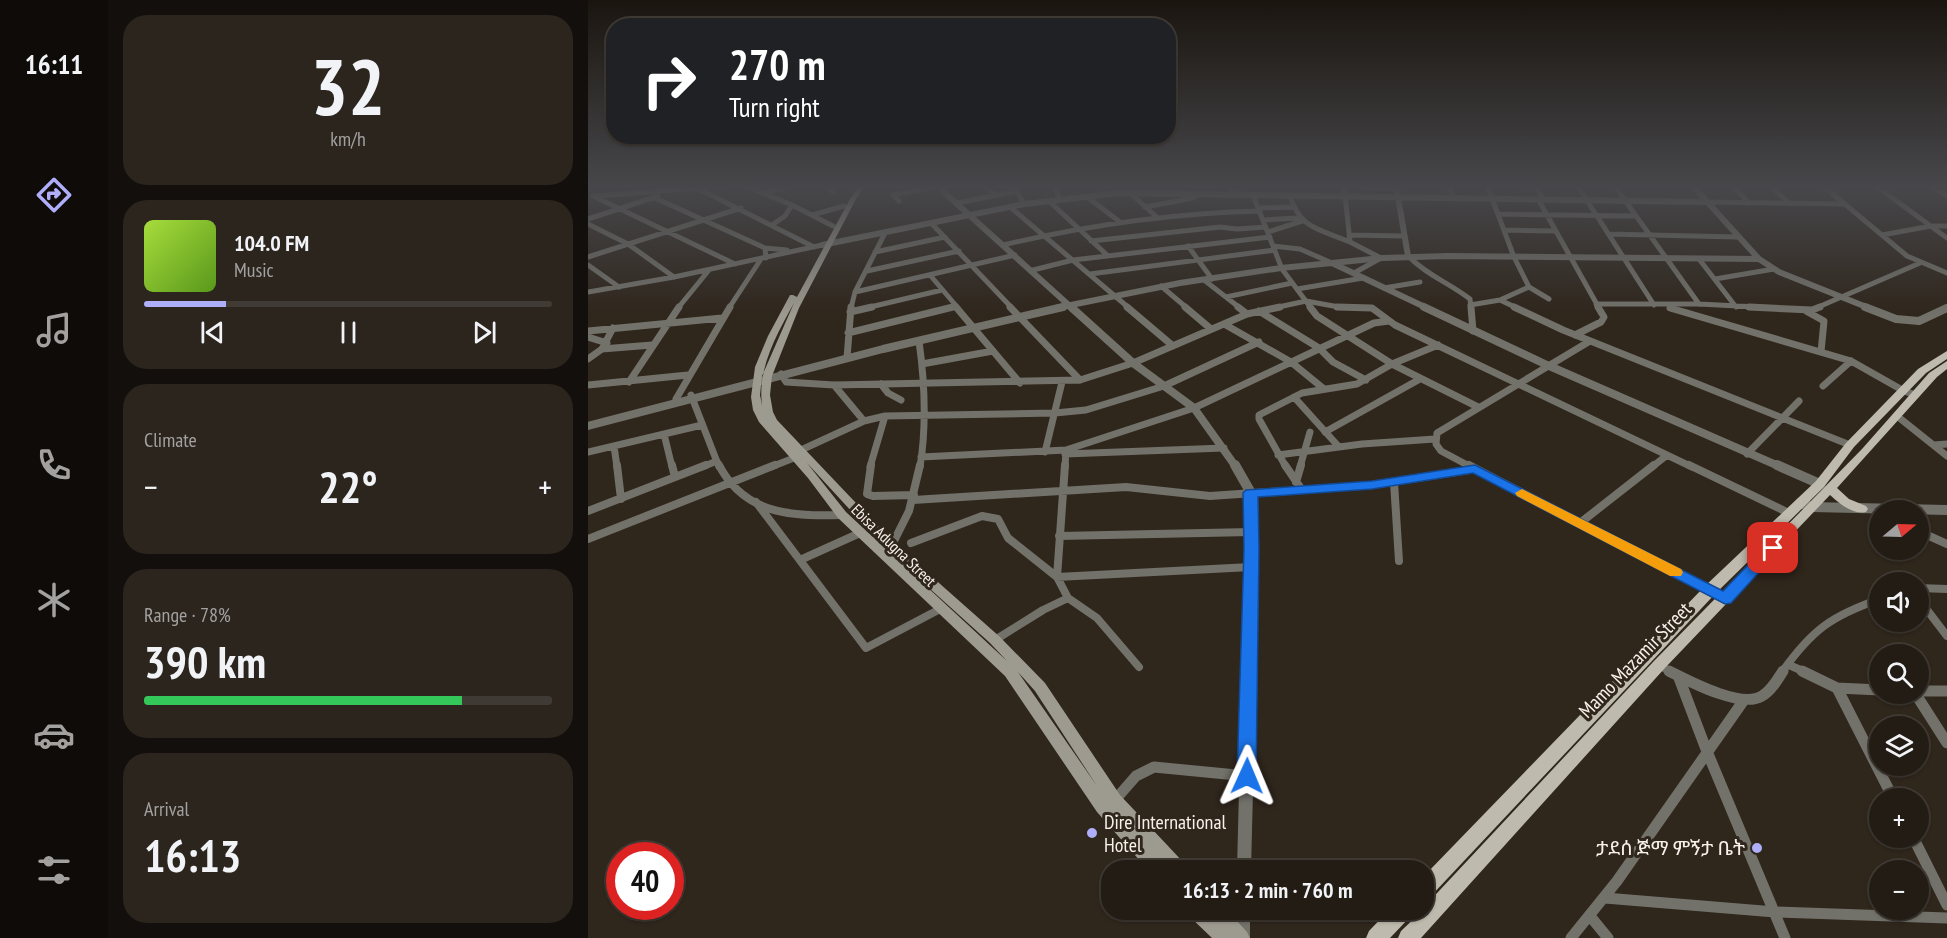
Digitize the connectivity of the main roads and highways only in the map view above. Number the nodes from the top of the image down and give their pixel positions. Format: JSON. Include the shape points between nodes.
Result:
{"nodes":[{"id":1,"x":831,"y":229,"type":"edge"},
{"id":2,"x":833,"y":229,"type":"edge"},
{"id":3,"x":822,"y":245,"type":"junction"},
{"id":4,"x":1947,"y":362,"type":"edge"},
{"id":5,"x":1910,"y":393,"type":"junction"},
{"id":6,"x":800,"y":454,"type":"junction"},
{"id":7,"x":1825,"y":486,"type":"junction"},
{"id":8,"x":1800,"y":509,"type":"junction"},
{"id":9,"x":1869,"y":510,"type":"edge"},
{"id":10,"x":1653,"y":662,"type":"junction"},
{"id":11,"x":1150,"y":860,"type":"edge"},
{"id":12,"x":1170,"y":860,"type":"edge"},
{"id":13,"x":1434,"y":879,"type":"edge"},
{"id":14,"x":1206,"y":920,"type":"edge"},
{"id":15,"x":1225,"y":920,"type":"edge"},
{"id":16,"x":1393,"y":920,"type":"edge"},
{"id":17,"x":1225,"y":938,"type":"edge"},
{"id":18,"x":1242,"y":938,"type":"edge"},
{"id":19,"x":1376,"y":938,"type":"edge"},
{"id":20,"x":1408,"y":938,"type":"edge"}],
"edges":[{"from":1,"to":3,"type":"main road","name":"Ebisa Adugna Street"},
{"from":2,"to":3,"type":"main road","name":"Ebisa Adugna Street"},
{"from":3,"to":6,"type":"main road","name":"Ebisa Adugna Street","via":[[768,378],[765,395],[773,421]]},
{"from":4,"to":5,"type":"main road","name":"Mamo Mazamir Street"},
{"from":5,"to":7,"type":"main road","name":"Mamo Mazamir Street","via":[[1897,416]]},
{"from":5,"to":7,"type":"main road","name":"Mamo Mazamir Street","via":[[1850,445]]},
{"from":6,"to":11,"type":"main road","name":"Ebisa Adugna Street","via":[[842,515],[1010,672],[1103,807]]},
{"from":6,"to":12,"type":"main road","name":"Ebisa Adugna Street","via":[[891,547],[995,640],[1040,687],[1115,800]]},
{"from":7,"to":8,"type":"main road","name":"Mamo Mazamir Street"},
{"from":7,"to":9,"type":"main road","via":[[1845,501]]},
{"from":8,"to":10,"type":"main road","name":"Mamo Mazamir Street","via":[[1725,599]]},
{"from":8,"to":10,"type":"main road","name":"Mamo Mazamir Street","via":[[1710,590]]},
{"from":10,"to":13,"type":"main road","name":"Mamo Mazamir Street"},
{"from":10,"to":20,"type":"main road","name":"Mamo Mazamir Street"},
{"from":14,"to":17,"type":"main road"},
{"from":15,"to":18,"type":"main road"},
{"from":16,"to":19,"type":"main road"}]}
